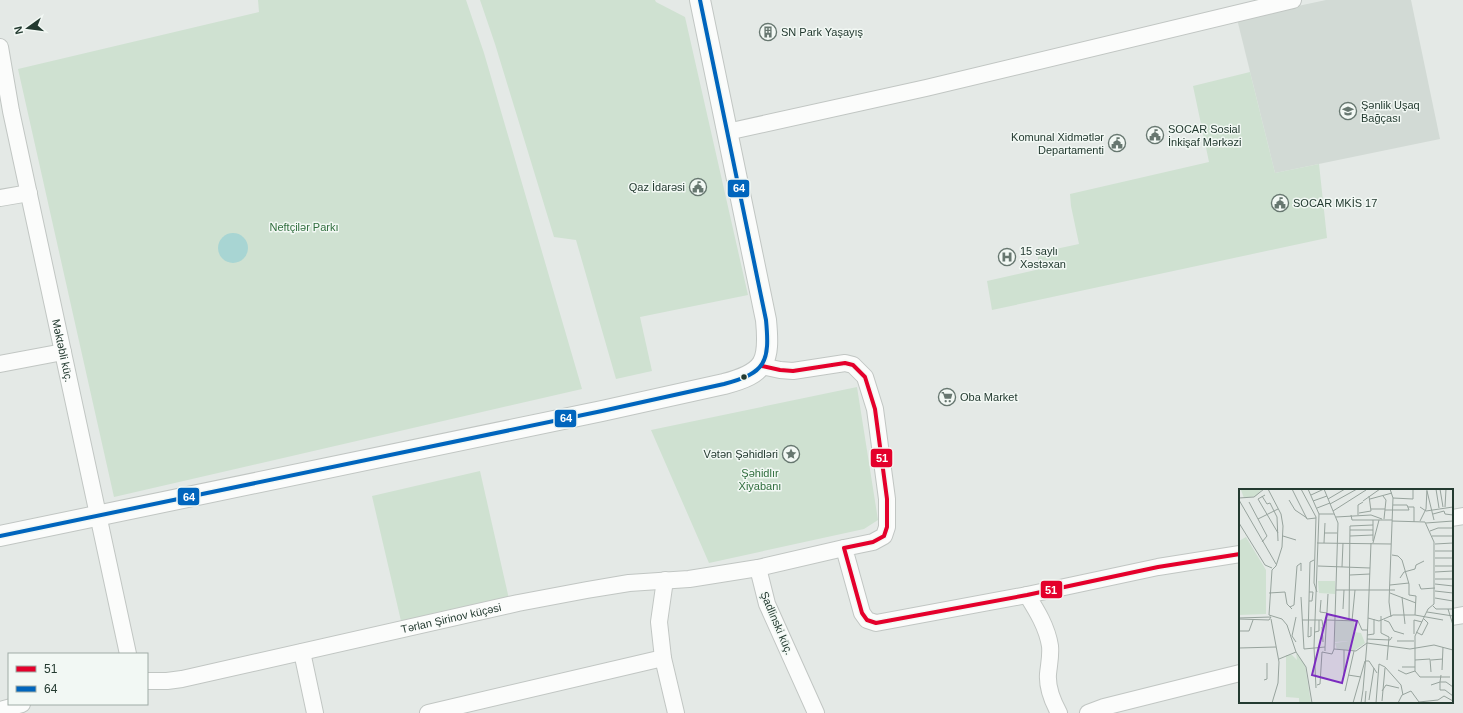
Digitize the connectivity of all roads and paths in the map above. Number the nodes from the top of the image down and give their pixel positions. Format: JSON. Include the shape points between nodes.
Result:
{"nodes":[{"id":1,"x":700,"y":0,"type":"edge"},
{"id":2,"x":1293,"y":0,"type":"edge"},
{"id":3,"x":0,"y":47,"type":"edge"},
{"id":4,"x":5,"y":112,"type":"edge"},
{"id":5,"x":727,"y":132,"type":"junction"},
{"id":6,"x":29,"y":193,"type":"junction"},
{"id":7,"x":0,"y":198,"type":"edge"},
{"id":8,"x":63,"y":352,"type":"junction"},
{"id":9,"x":0,"y":364,"type":"edge"},
{"id":10,"x":762,"y":366,"type":"junction"},
{"id":11,"x":98,"y":515,"type":"junction"},
{"id":12,"x":1463,"y":516,"type":"edge"},
{"id":13,"x":1453,"y":518,"type":"edge"},
{"id":14,"x":0,"y":536,"type":"edge"},
{"id":15,"x":844,"y":548,"type":"junction"},
{"id":16,"x":1239,"y":554,"type":"edge"},
{"id":17,"x":758,"y":568,"type":"junction"},
{"id":18,"x":665,"y":580,"type":"junction"},
{"id":19,"x":1027,"y":595,"type":"junction"},
{"id":20,"x":1463,"y":614,"type":"edge"},
{"id":21,"x":1453,"y":618,"type":"edge"},
{"id":22,"x":302,"y":652,"type":"junction"},
{"id":23,"x":128,"y":653,"type":"edge"},
{"id":24,"x":663,"y":658,"type":"junction"},
{"id":25,"x":1239,"y":673,"type":"edge"},
{"id":26,"x":148,"y":681,"type":"edge"},
{"id":27,"x":18,"y":705,"type":"edge"},
{"id":28,"x":0,"y":710,"type":"edge"},
{"id":29,"x":315,"y":713,"type":"edge"},
{"id":30,"x":428,"y":713,"type":"edge"},
{"id":31,"x":676,"y":713,"type":"edge"},
{"id":32,"x":816,"y":713,"type":"edge"},
{"id":33,"x":1058,"y":713,"type":"edge"},
{"id":34,"x":1088,"y":713,"type":"edge"}],
"edges":[{"from":1,"to":5,"type":"street"},
{"from":2,"to":5,"type":"street","via":[[926,88]]},
{"from":3,"to":4,"type":"street","name":"Məktəbli küç."},
{"from":4,"to":6,"type":"street","name":"Məktəbli küç."},
{"from":5,"to":10,"type":"street","via":[[766,320],[768,343]]},
{"from":6,"to":7,"type":"street"},
{"from":6,"to":8,"type":"street","name":"Məktəbli küç."},
{"from":8,"to":9,"type":"street"},
{"from":8,"to":11,"type":"street","name":"Məktəbli küç."},
{"from":10,"to":11,"type":"street","via":[[741,380],[724,384]]},
{"from":10,"to":15,"type":"street","via":[[793,371],[844,363],[854,365],[866,377],[875,409],[887,527],[884,536],[873,542]]},
{"from":11,"to":14,"type":"street"},
{"from":11,"to":23,"type":"street","name":"Məktəbli küç."},
{"from":12,"to":13,"type":"street"},
{"from":15,"to":17,"type":"street"},
{"from":15,"to":19,"type":"street","via":[[862,613],[867,620],[876,623]]},
{"from":16,"to":19,"type":"street","via":[[1158,567]]},
{"from":17,"to":18,"type":"street","name":"Tərlan Şirinov küçəsi"},
{"from":17,"to":32,"type":"street","name":"Şadlinski küç.","via":[[767,604]]},
{"from":18,"to":22,"type":"street","name":"Tərlan Şirinov küçəsi","via":[[579,591]]},
{"from":18,"to":24,"type":"street","via":[[659,622]]},
{"from":19,"to":33,"type":"street","via":[[1042,620],[1050,646],[1048,676],[1050,692]]},
{"from":20,"to":21,"type":"street"},
{"from":22,"to":26,"type":"street","name":"Tərlan Şirinov küçəsi","via":[[182,679]]},
{"from":22,"to":29,"type":"street"},
{"from":24,"to":30,"type":"street"},
{"from":24,"to":31,"type":"street"},
{"from":25,"to":34,"type":"street","via":[[1104,706]]},
{"from":27,"to":28,"type":"street"}]}
